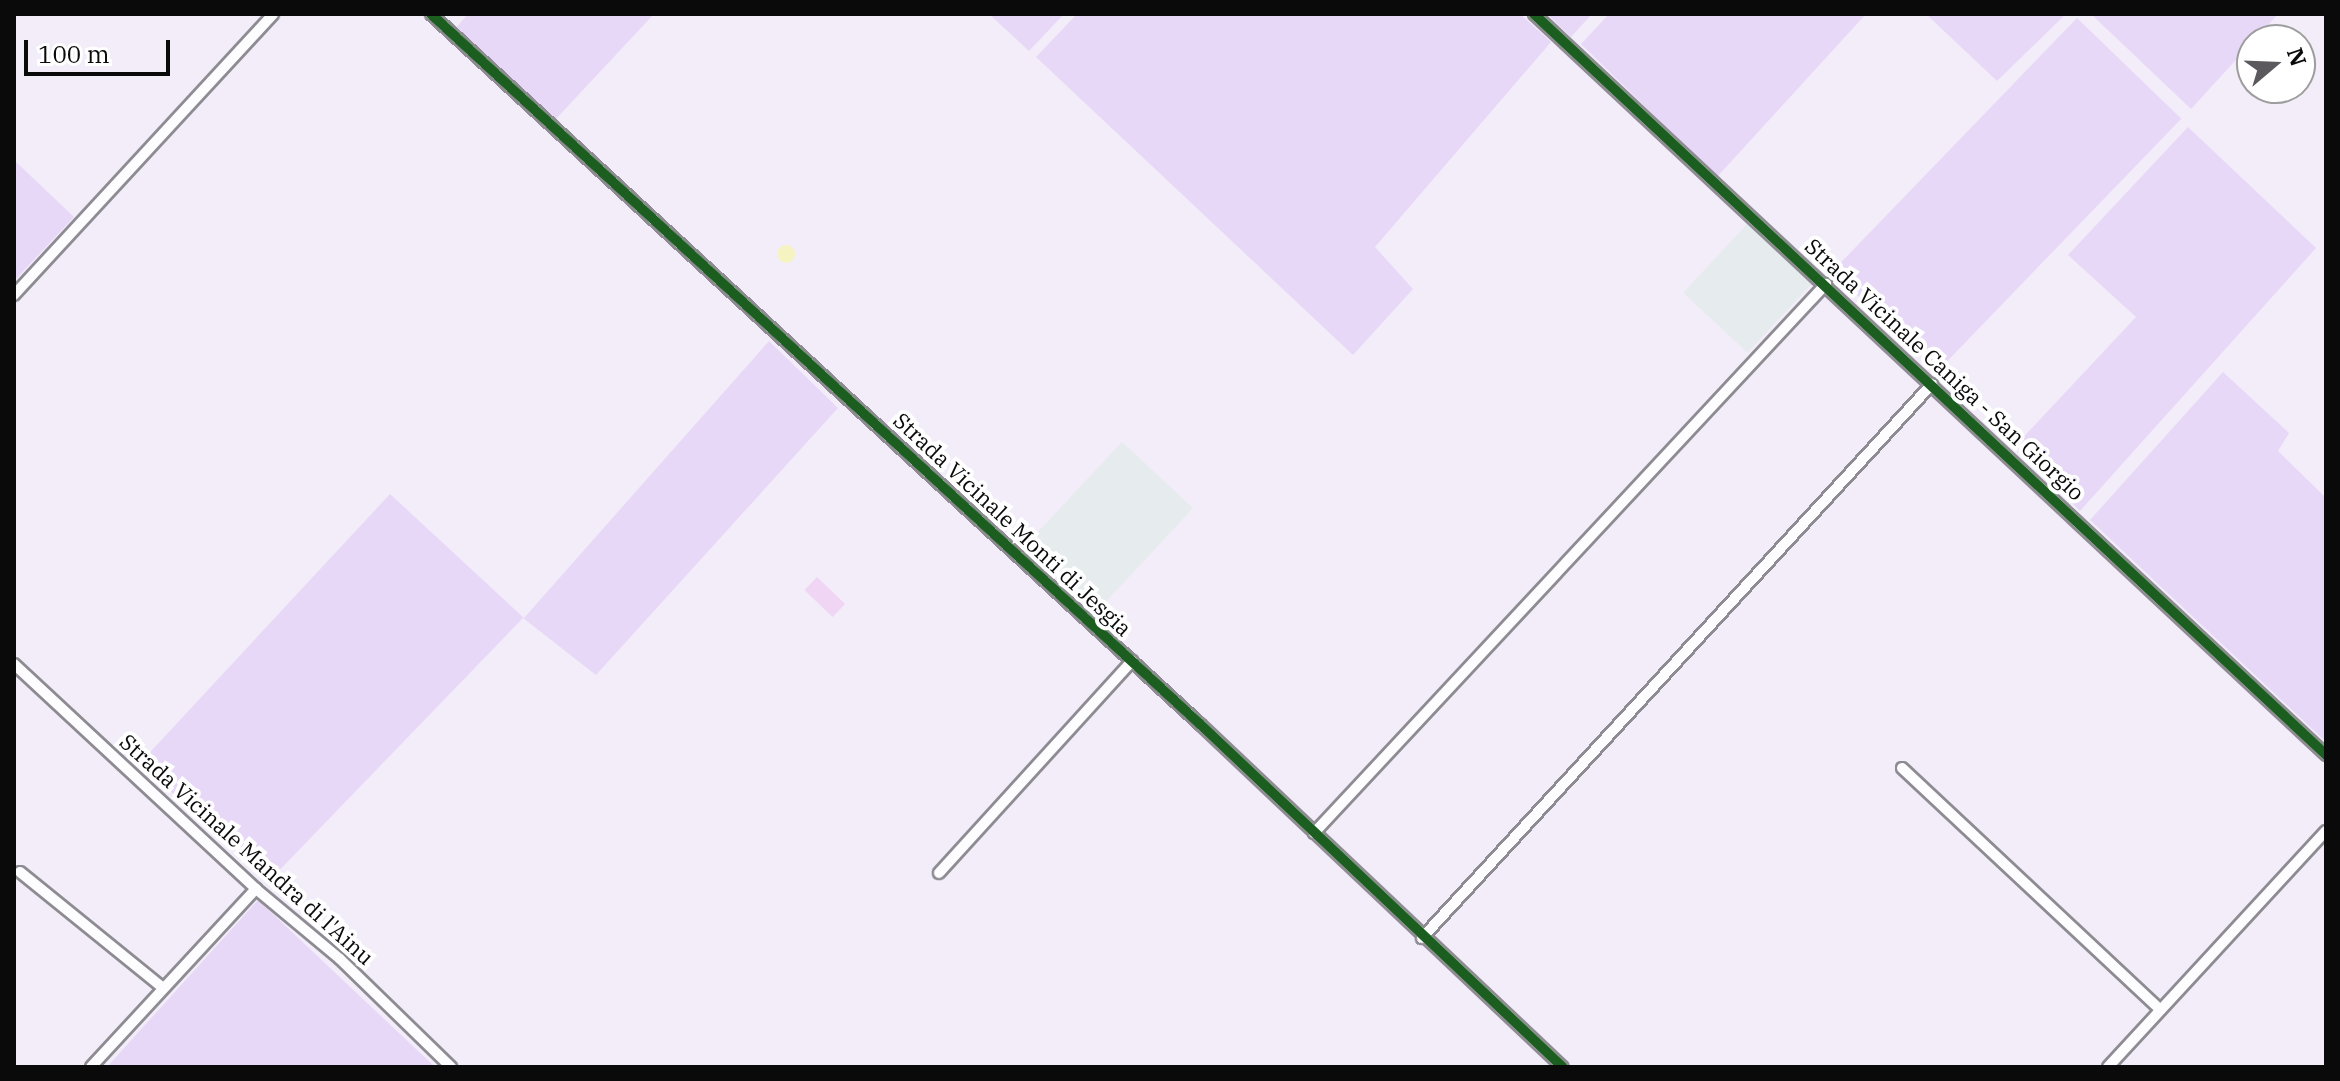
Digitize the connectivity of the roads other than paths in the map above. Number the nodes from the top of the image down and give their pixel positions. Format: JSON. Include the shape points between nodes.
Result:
{"nodes":[{"id":1,"x":273,"y":14,"type":"edge"},
{"id":2,"x":431,"y":14,"type":"edge"},
{"id":3,"x":1534,"y":14,"type":"edge"},
{"id":4,"x":1826,"y":284,"type":"junction"},
{"id":5,"x":14,"y":295,"type":"edge"},
{"id":6,"x":1932,"y":384,"type":"junction"},
{"id":7,"x":1132,"y":661,"type":"junction"},
{"id":8,"x":14,"y":664,"type":"edge"},
{"id":9,"x":2326,"y":755,"type":"edge"},
{"id":10,"x":1902,"y":768,"type":"dead end"},
{"id":11,"x":2326,"y":831,"type":"edge"},
{"id":12,"x":1314,"y":833,"type":"junction"},
{"id":13,"x":20,"y":872,"type":"dead end"},
{"id":14,"x":939,"y":873,"type":"dead end"},
{"id":15,"x":256,"y":889,"type":"junction"},
{"id":16,"x":1422,"y":938,"type":"junction"},
{"id":17,"x":163,"y":988,"type":"junction"},
{"id":18,"x":2161,"y":1010,"type":"junction"},
{"id":19,"x":91,"y":1067,"type":"edge"},
{"id":20,"x":451,"y":1067,"type":"edge"},
{"id":21,"x":1563,"y":1067,"type":"edge"},
{"id":22,"x":2108,"y":1067,"type":"edge"}],
"edges":[{"from":1,"to":5,"type":"street"},
{"from":2,"to":7,"type":"street","name":"Strada Vicinale Monti di Jesgia"},
{"from":3,"to":4,"type":"street","name":"Strada Vicinale Caniga - San Giorgio"},
{"from":4,"to":6,"type":"street","name":"Strada Vicinale Caniga - San Giorgio"},
{"from":4,"to":12,"type":"street"},
{"from":6,"to":9,"type":"street","name":"Strada Vicinale Caniga - San Giorgio"},
{"from":6,"to":16,"type":"street"},
{"from":7,"to":12,"type":"street","name":"Strada Vicinale Monti di Jesgia"},
{"from":7,"to":14,"type":"street"},
{"from":8,"to":15,"type":"street","name":"Strada Vicinale Mandra di l'Ainu"},
{"from":10,"to":18,"type":"street"},
{"from":11,"to":18,"type":"street"},
{"from":12,"to":16,"type":"street","name":"Strada Vicinale Monti di Jesgia"},
{"from":13,"to":17,"type":"street"},
{"from":15,"to":17,"type":"street"},
{"from":15,"to":20,"type":"street","name":"Strada Vicinale Mandra di l'Ainu","via":[[340,959]]},
{"from":16,"to":21,"type":"street","name":"Strada Vicinale Monti di Jesgia"},
{"from":17,"to":19,"type":"street"},
{"from":18,"to":22,"type":"street"}]}
